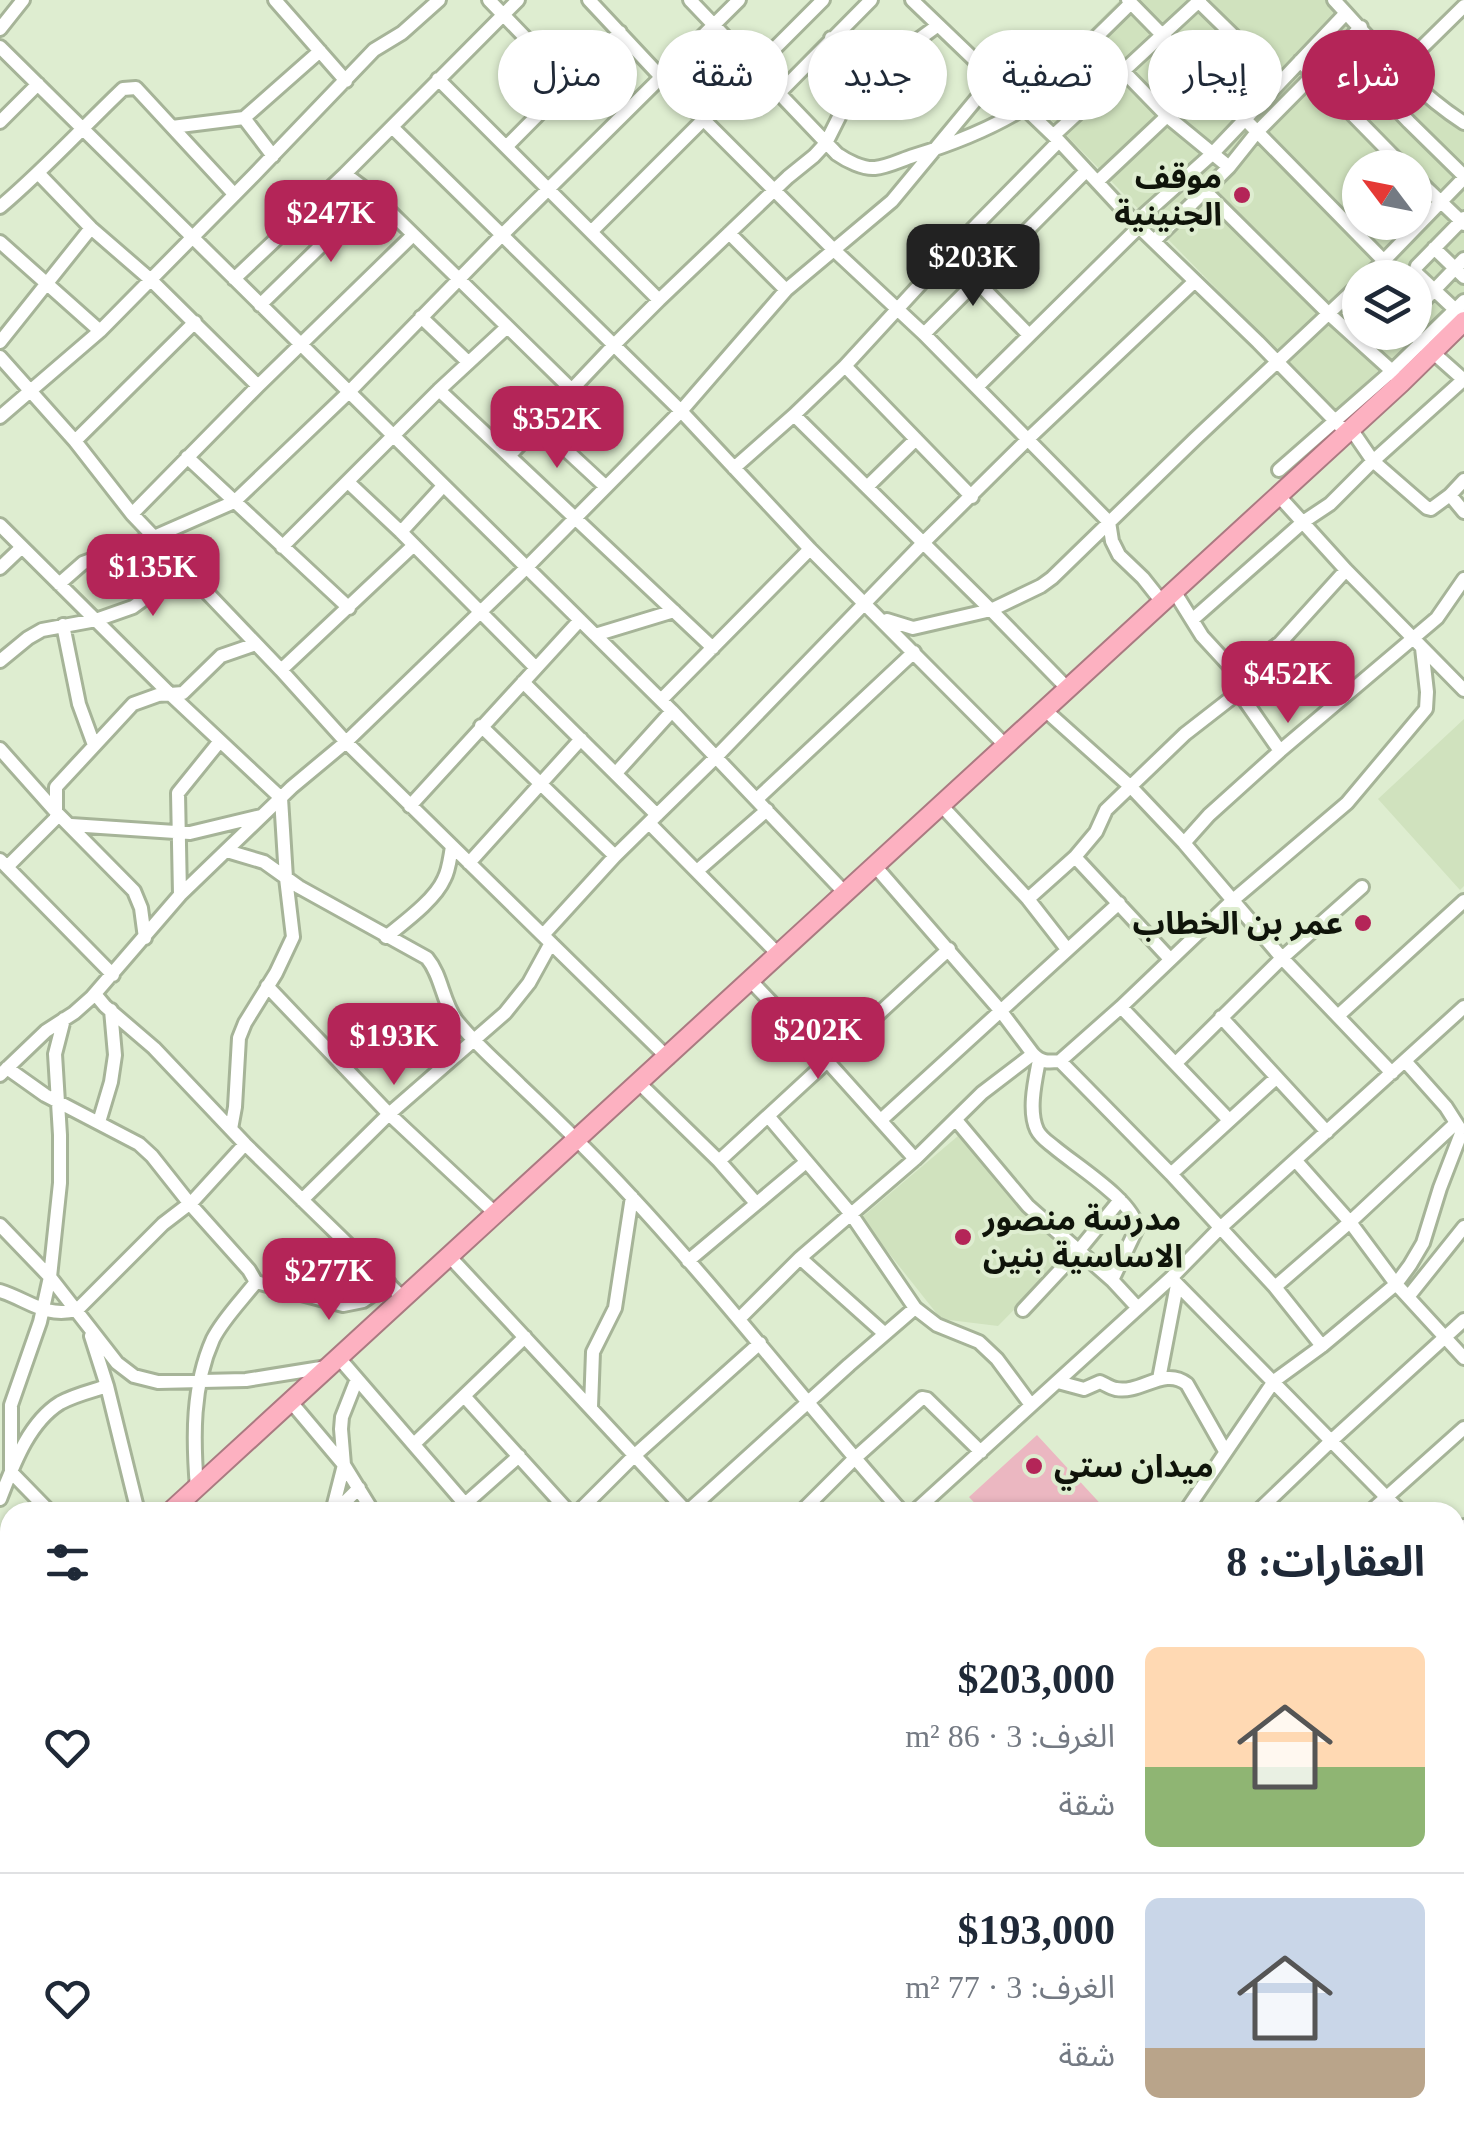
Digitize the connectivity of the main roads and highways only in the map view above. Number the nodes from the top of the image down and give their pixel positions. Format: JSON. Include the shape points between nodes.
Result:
{"nodes":[{"id":1,"x":1462,"y":313,"type":"edge"},
{"id":2,"x":1432,"y":334,"type":"edge"},
{"id":3,"x":1416,"y":350,"type":"edge"},
{"id":4,"x":181,"y":1502,"type":"edge"}],
"edges":[{"from":1,"to":2,"type":"highway"},
{"from":3,"to":4,"type":"highway","via":[[1397,377],[1278,495]]}]}
